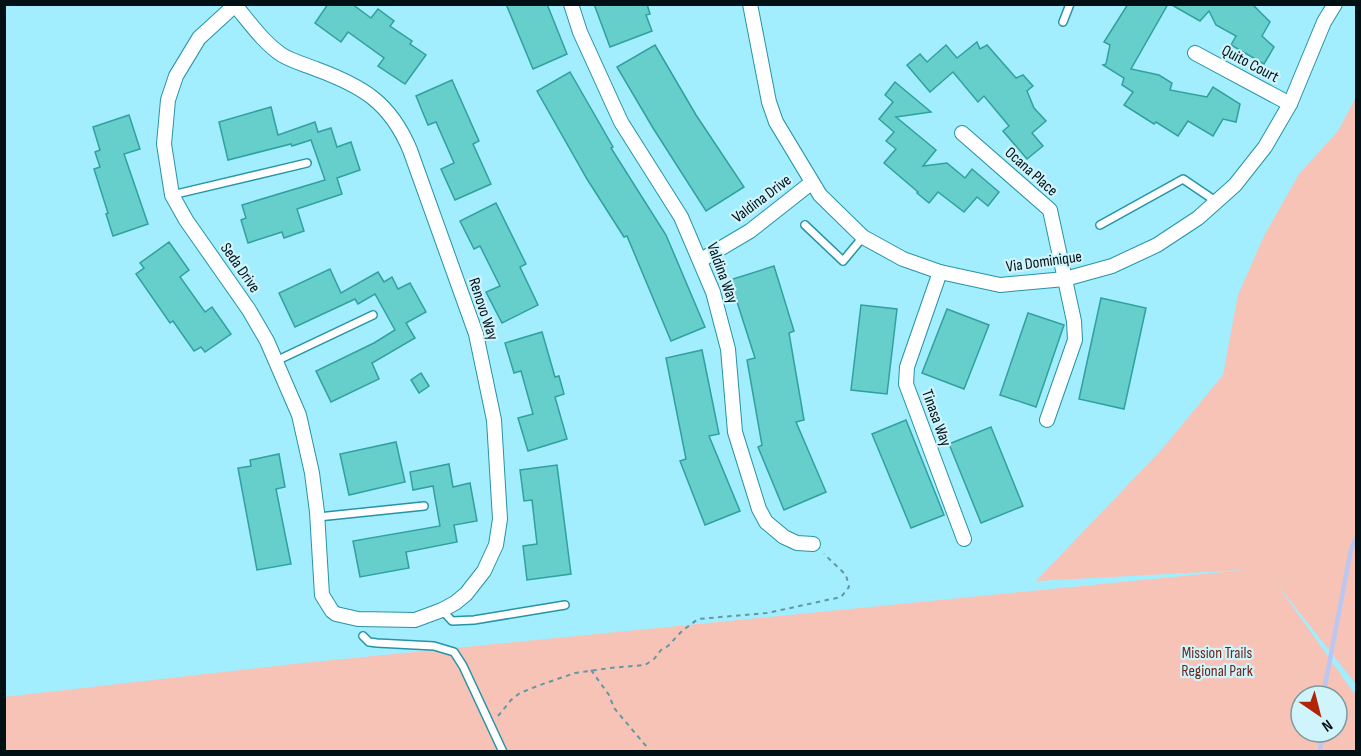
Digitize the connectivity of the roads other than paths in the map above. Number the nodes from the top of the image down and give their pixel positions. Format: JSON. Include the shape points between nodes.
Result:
{"nodes":[{"id":1,"x":571,"y":4,"type":"edge"},
{"id":2,"x":750,"y":4,"type":"edge"},
{"id":3,"x":1070,"y":4,"type":"edge"},
{"id":4,"x":1335,"y":4,"type":"edge"},
{"id":5,"x":236,"y":5,"type":"edge"},
{"id":6,"x":1063,"y":22,"type":"dead end"},
{"id":7,"x":1195,"y":53,"type":"dead end"},
{"id":8,"x":1290,"y":104,"type":"junction"},
{"id":9,"x":962,"y":133,"type":"dead end"},
{"id":10,"x":307,"y":163,"type":"dead end"},
{"id":11,"x":811,"y":183,"type":"junction"},
{"id":12,"x":172,"y":195,"type":"junction"},
{"id":13,"x":1217,"y":202,"type":"junction"},
{"id":14,"x":805,"y":225,"type":"dead end"},
{"id":15,"x":1100,"y":225,"type":"dead end"},
{"id":16,"x":863,"y":237,"type":"junction"},
{"id":17,"x":701,"y":260,"type":"junction"},
{"id":18,"x":939,"y":272,"type":"junction"},
{"id":19,"x":1065,"y":279,"type":"junction"},
{"id":20,"x":373,"y":315,"type":"dead end"},
{"id":21,"x":276,"y":361,"type":"junction"},
{"id":22,"x":1047,"y":420,"type":"dead end"},
{"id":23,"x":424,"y":506,"type":"dead end"},
{"id":24,"x":318,"y":517,"type":"junction"},
{"id":25,"x":964,"y":539,"type":"dead end"},
{"id":26,"x":813,"y":544,"type":"road end"},
{"id":27,"x":565,"y":605,"type":"dead end"},
{"id":28,"x":442,"y":610,"type":"junction"},
{"id":29,"x":358,"y":618,"type":"joint"},
{"id":30,"x":363,"y":636,"type":"dead end"},
{"id":31,"x":503,"y":752,"type":"edge"}],
"edges":[{"from":1,"to":17,"type":"street","name":"Valdina Way","via":[[621,122],[681,217]]},
{"from":2,"to":11,"type":"street","name":"Via Dominique","via":[[769,102]]},
{"from":3,"to":6,"type":"lane"},
{"from":4,"to":8,"type":"street","name":"Via Dominique"},
{"from":5,"to":12,"type":"street","name":"Seda Drive","via":[[199,38],[176,76],[168,100],[164,144]]},
{"from":5,"to":28,"type":"street","name":"Renovo Way","via":[[262,38],[284,56],[355,85],[376,99],[396,123],[410,150],[476,334],[494,420],[499,532],[491,558],[476,583]]},
{"from":7,"to":8,"type":"street","name":"Quito Court"},
{"from":8,"to":13,"type":"street","name":"Via Dominique","via":[[1265,147]]},
{"from":9,"to":19,"type":"street","name":"Ocana Place","via":[[1050,210]]},
{"from":10,"to":12,"type":"lane"},
{"from":11,"to":16,"type":"street","name":"Via Dominique"},
{"from":11,"to":17,"type":"street","name":"Valdina Drive","via":[[750,231]]},
{"from":12,"to":21,"type":"street","name":"Seda Drive","via":[[249,310]]},
{"from":13,"to":15,"type":"lane","via":[[1184,179]]},
{"from":13,"to":19,"type":"street","name":"Via Dominique","via":[[1150,249],[1112,266]]},
{"from":14,"to":16,"type":"lane","via":[[843,261]]},
{"from":16,"to":18,"type":"street","name":"Via Dominique","via":[[903,259]]},
{"from":17,"to":26,"type":"street","name":"Valdina Way","via":[[714,292],[728,349],[735,432],[759,509],[766,522],[784,537]]},
{"from":18,"to":19,"type":"street","name":"Via Dominique","via":[[1000,285]]},
{"from":18,"to":25,"type":"street","name":"Tinasa Way","via":[[907,367],[906,384]]},
{"from":19,"to":22,"type":"street","name":"Ocana Place","via":[[1075,340]]},
{"from":20,"to":21,"type":"lane"},
{"from":21,"to":24,"type":"street","name":"Seda Drive","via":[[299,415]]},
{"from":23,"to":24,"type":"lane"},
{"from":24,"to":29,"type":"street","name":"Seda Drive","via":[[322,595],[336,614]]},
{"from":27,"to":28,"type":"lane","via":[[452,621]]},
{"from":28,"to":29,"type":"street","name":"Renovo Way","via":[[415,620]]},
{"from":30,"to":31,"type":"lane","via":[[369,642],[434,646],[454,652]]}]}
